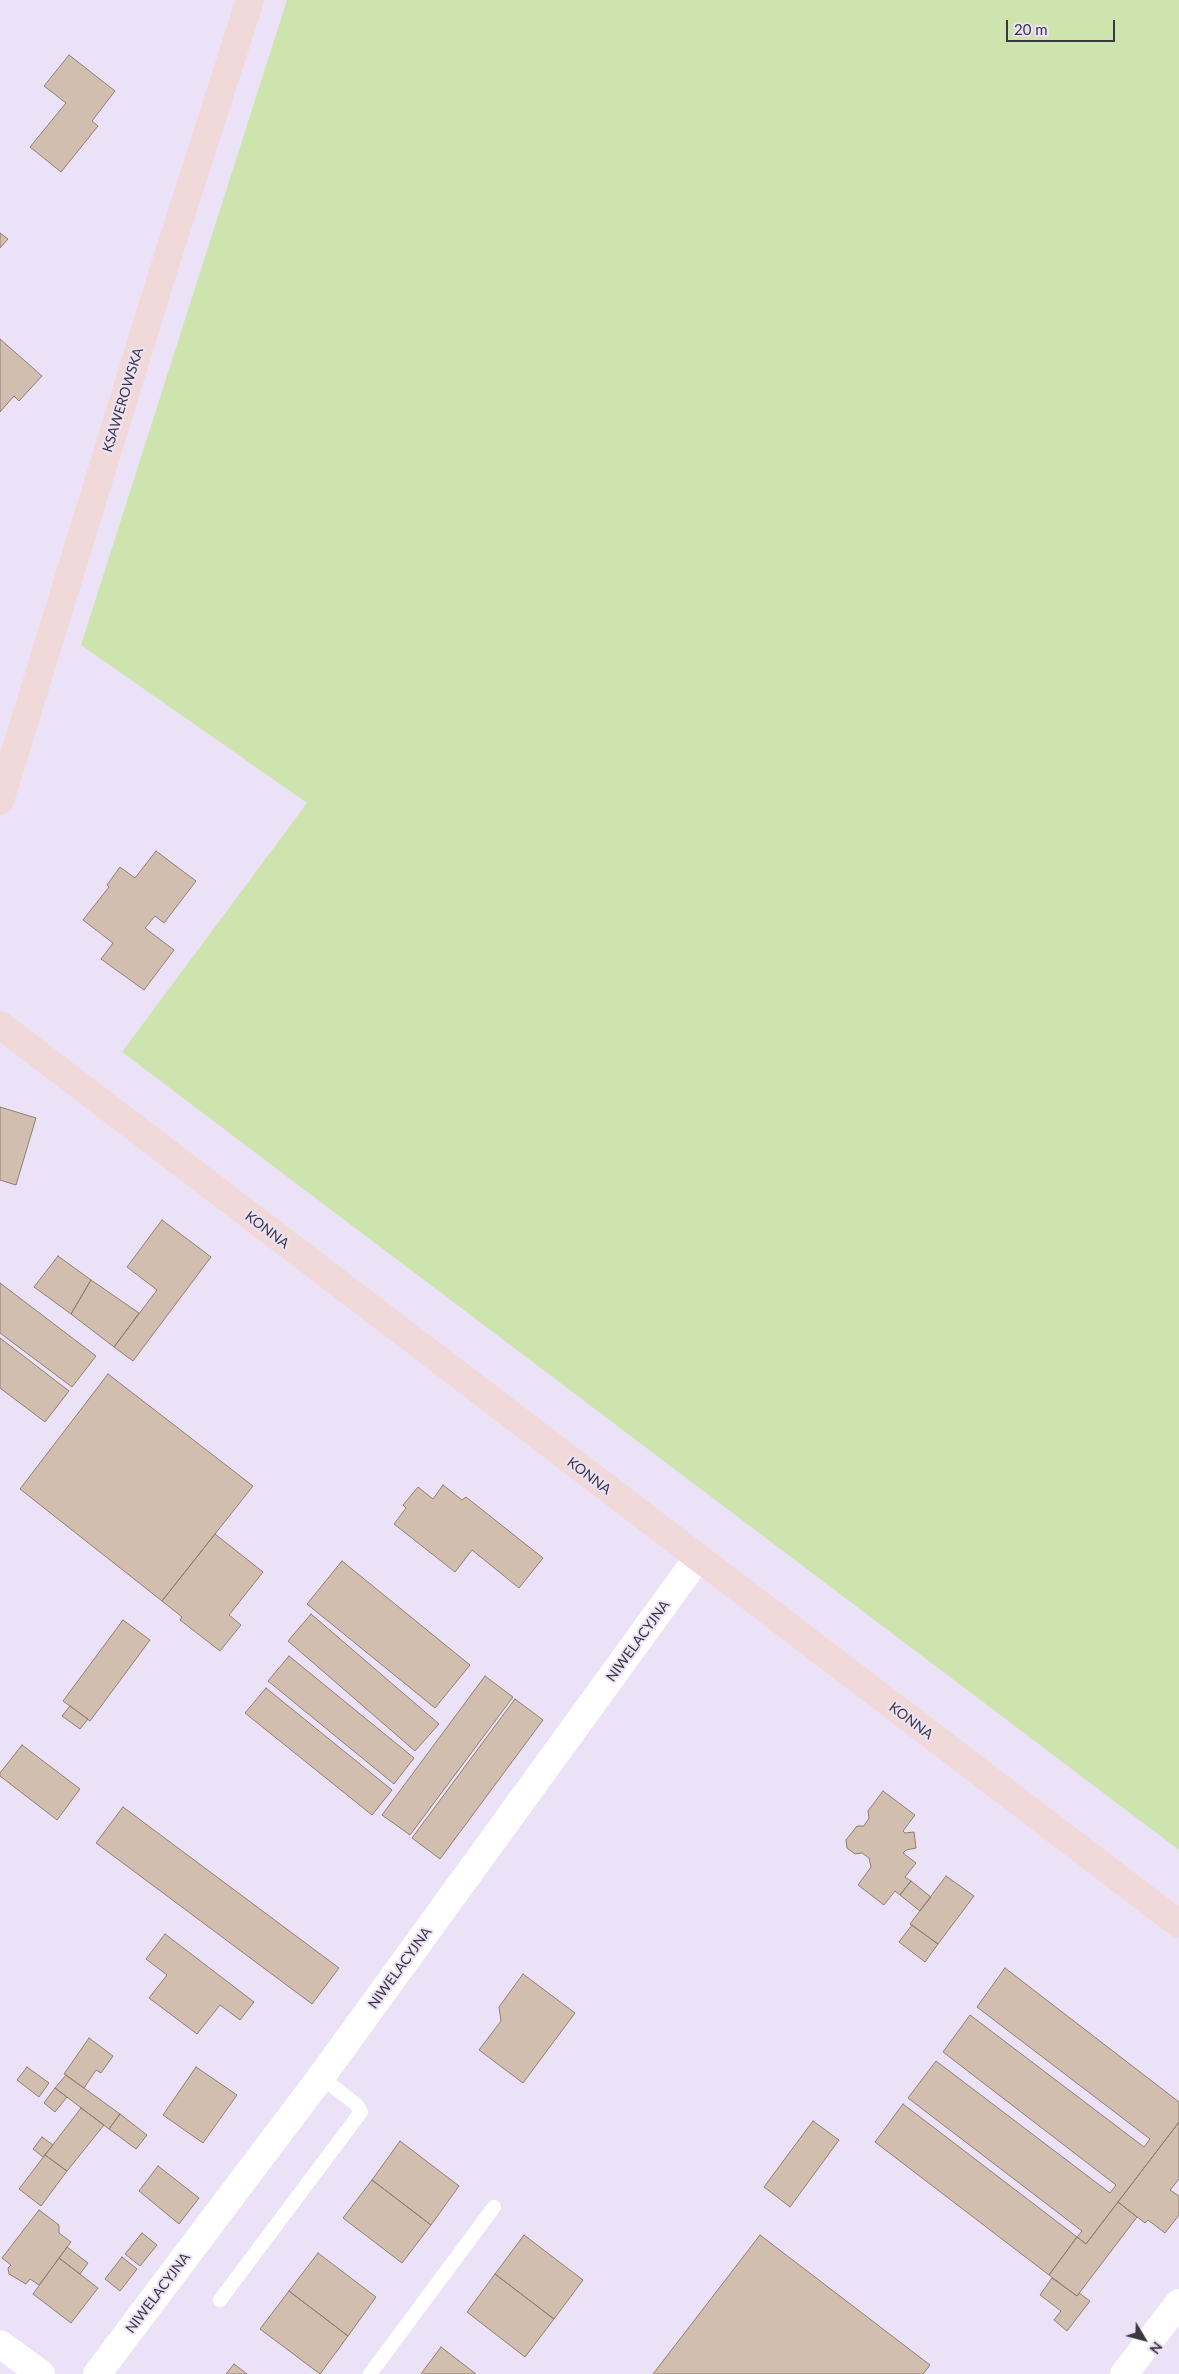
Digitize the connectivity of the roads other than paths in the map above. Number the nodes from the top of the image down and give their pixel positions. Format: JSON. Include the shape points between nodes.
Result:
{"nodes":[{"id":1,"x":250,"y":0,"type":"edge"},
{"id":2,"x":0,"y":802,"type":"edge"},
{"id":3,"x":0,"y":1025,"type":"edge"},
{"id":4,"x":697,"y":1559,"type":"junction"},
{"id":5,"x":1179,"y":1924,"type":"edge"},
{"id":6,"x":321,"y":2078,"type":"junction"},
{"id":7,"x":494,"y":2207,"type":"dead end"},
{"id":8,"x":220,"y":2300,"type":"dead end"},
{"id":9,"x":1179,"y":2303,"type":"edge"},
{"id":10,"x":0,"y":2344,"type":"edge"},
{"id":11,"x":41,"y":2374,"type":"edge"},
{"id":12,"x":96,"y":2374,"type":"edge"},
{"id":13,"x":370,"y":2374,"type":"edge"},
{"id":14,"x":1124,"y":2374,"type":"edge"}],
"edges":[{"from":1,"to":2,"type":"street","name":"KSAWEROWSKA"},
{"from":3,"to":4,"type":"street","name":"KONNA"},
{"from":4,"to":5,"type":"street","name":"KONNA"},
{"from":4,"to":6,"type":"street","name":"NIWELACYJNA"},
{"from":6,"to":8,"type":"lane","via":[[357,2105],[361,2112]]},
{"from":6,"to":12,"type":"street","name":"NIWELACYJNA"},
{"from":7,"to":13,"type":"lane"},
{"from":9,"to":14,"type":"street"},
{"from":10,"to":11,"type":"street"}]}
